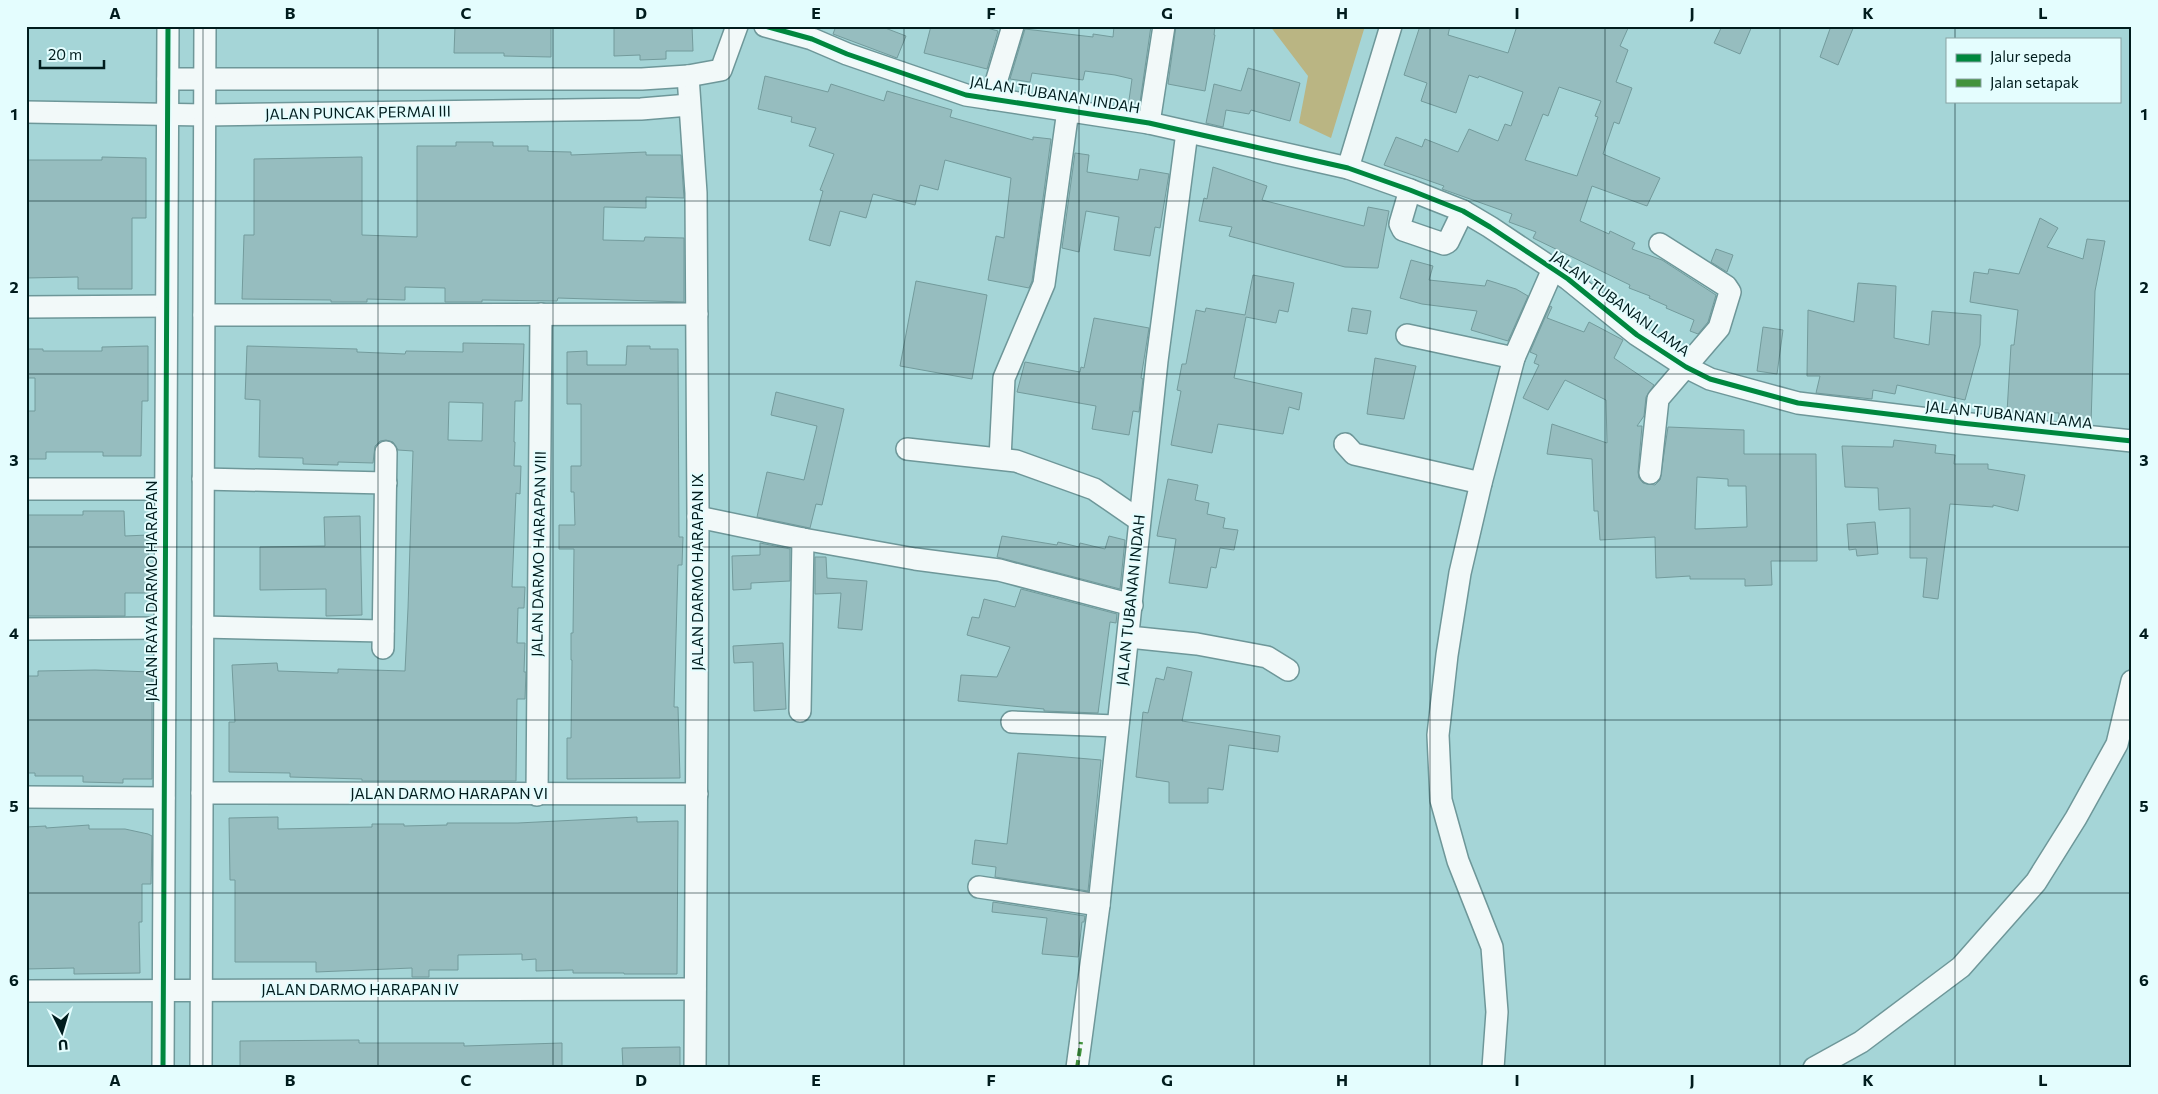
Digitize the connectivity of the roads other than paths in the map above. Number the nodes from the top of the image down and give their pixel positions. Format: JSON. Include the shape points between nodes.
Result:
{"nodes":[{"id":1,"x":168,"y":26,"type":"edge"},
{"id":2,"x":205,"y":26,"type":"edge"},
{"id":3,"x":737,"y":26,"type":"edge"},
{"id":4,"x":765,"y":26,"type":"edge"},
{"id":5,"x":1013,"y":26,"type":"edge"},
{"id":6,"x":1164,"y":26,"type":"edge"},
{"id":7,"x":1392,"y":26,"type":"edge"},
{"id":8,"x":688,"y":76,"type":"junction"},
{"id":9,"x":205,"y":78,"type":"junction"},
{"id":10,"x":168,"y":79,"type":"junction"},
{"id":11,"x":991,"y":99,"type":"junction"},
{"id":12,"x":689,"y":105,"type":"junction"},
{"id":13,"x":1068,"y":110,"type":"junction"},
{"id":14,"x":26,"y":112,"type":"edge"},
{"id":15,"x":159,"y":114,"type":"junction"},
{"id":16,"x":205,"y":115,"type":"junction"},
{"id":17,"x":1149,"y":122,"type":"junction"},
{"id":18,"x":1186,"y":132,"type":"junction"},
{"id":19,"x":1348,"y":168,"type":"junction"},
{"id":20,"x":1410,"y":190,"type":"junction"},
{"id":21,"x":1463,"y":211,"type":"junction"},
{"id":22,"x":1660,"y":244,"type":"dead end"},
{"id":23,"x":1553,"y":269,"type":"junction"},
{"id":24,"x":166,"y":306,"type":"junction"},
{"id":25,"x":26,"y":307,"type":"edge"},
{"id":26,"x":541,"y":314,"type":"junction"},
{"id":27,"x":697,"y":314,"type":"junction"},
{"id":28,"x":204,"y":315,"type":"junction"},
{"id":29,"x":1407,"y":335,"type":"dead end"},
{"id":30,"x":1514,"y":358,"type":"junction"},
{"id":31,"x":1686,"y":368,"type":"junction"},
{"id":32,"x":2132,"y":441,"type":"edge"},
{"id":33,"x":1345,"y":444,"type":"dead end"},
{"id":34,"x":906,"y":449,"type":"dead end"},
{"id":35,"x":386,"y":452,"type":"dead end"},
{"id":36,"x":1000,"y":458,"type":"junction"},
{"id":37,"x":1650,"y":473,"type":"dead end"},
{"id":38,"x":203,"y":480,"type":"junction"},
{"id":39,"x":386,"y":483,"type":"junction"},
{"id":40,"x":1481,"y":483,"type":"junction"},
{"id":41,"x":26,"y":489,"type":"edge"},
{"id":42,"x":165,"y":489,"type":"junction"},
{"id":43,"x":698,"y":517,"type":"junction"},
{"id":44,"x":1140,"y":520,"type":"junction"},
{"id":45,"x":803,"y":539,"type":"junction"},
{"id":46,"x":1132,"y":606,"type":"junction"},
{"id":47,"x":203,"y":627,"type":"junction"},
{"id":48,"x":164,"y":628,"type":"junction"},
{"id":49,"x":26,"y":629,"type":"edge"},
{"id":50,"x":1128,"y":637,"type":"junction"},
{"id":51,"x":1288,"y":670,"type":"dead end"},
{"id":52,"x":2132,"y":681,"type":"edge"},
{"id":53,"x":800,"y":711,"type":"dead end"},
{"id":54,"x":1012,"y":722,"type":"dead end"},
{"id":55,"x":1116,"y":726,"type":"junction"},
{"id":56,"x":202,"y":793,"type":"junction"},
{"id":57,"x":696,"y":794,"type":"junction"},
{"id":58,"x":537,"y":795,"type":"junction"},
{"id":59,"x":26,"y":797,"type":"edge"},
{"id":60,"x":164,"y":798,"type":"junction"},
{"id":61,"x":980,"y":887,"type":"dead end"},
{"id":62,"x":1098,"y":905,"type":"junction"},
{"id":63,"x":201,"y":990,"type":"junction"},
{"id":64,"x":694,"y":990,"type":"junction"},
{"id":65,"x":163,"y":991,"type":"junction"},
{"id":66,"x":26,"y":992,"type":"edge"},
{"id":67,"x":163,"y":1068,"type":"edge"},
{"id":68,"x":201,"y":1068,"type":"edge"},
{"id":69,"x":695,"y":1068,"type":"edge"},
{"id":70,"x":1078,"y":1068,"type":"edge"},
{"id":71,"x":1493,"y":1068,"type":"edge"},
{"id":72,"x":1814,"y":1068,"type":"edge"}],
"edges":[{"from":1,"to":10,"type":"street","name":"JALAN RAYA DARMO HARAPAN"},
{"from":2,"to":9,"type":"street"},
{"from":3,"to":8,"type":"street","via":[[721,70]]},
{"from":4,"to":11,"type":"street","name":"JALAN TUBANAN INDAH","via":[[812,39],[966,95]]},
{"from":5,"to":11,"type":"street"},
{"from":6,"to":17,"type":"street"},
{"from":7,"to":19,"type":"street"},
{"from":8,"to":9,"type":"street","via":[[642,79]]},
{"from":8,"to":12,"type":"street","name":"JALAN DARMO HARAPAN IX"},
{"from":9,"to":10,"type":"street"},
{"from":9,"to":16,"type":"street"},
{"from":10,"to":15,"type":"street","name":"JALAN RAYA DARMO HARAPAN"},
{"from":11,"to":13,"type":"street","name":"JALAN TUBANAN INDAH"},
{"from":12,"to":16,"type":"street","name":"JALAN PUNCAK PERMAI III"},
{"from":12,"to":27,"type":"street","name":"JALAN DARMO HARAPAN IX","via":[[696,193]]},
{"from":13,"to":17,"type":"street","name":"JALAN TUBANAN INDAH"},
{"from":13,"to":36,"type":"street","via":[[1044,284],[1004,378]]},
{"from":14,"to":15,"type":"street","name":"JALAN PUNCAK PERMAI III"},
{"from":15,"to":16,"type":"street","name":"JALAN PUNCAK PERMAI III"},
{"from":15,"to":24,"type":"street","name":"JALAN RAYA DARMO HARAPAN"},
{"from":16,"to":28,"type":"street"},
{"from":17,"to":18,"type":"street","name":"JALAN TUBANAN INDAH"},
{"from":18,"to":19,"type":"street","name":"JALAN TUBANAN INDAH"},
{"from":18,"to":44,"type":"street","name":"JALAN TUBANAN INDAH"},
{"from":19,"to":20,"type":"street","name":"JALAN TUBANAN LAMA"},
{"from":20,"to":21,"type":"street","name":"JALAN TUBANAN LAMA"},
{"from":20,"to":21,"type":"street","via":[[1400,224],[1404,230],[1444,244]]},
{"from":21,"to":23,"type":"street","name":"JALAN TUBANAN LAMA"},
{"from":22,"to":31,"type":"street","via":[[1726,286],[1730,292],[1720,328]]},
{"from":23,"to":30,"type":"street"},
{"from":23,"to":31,"type":"street","name":"JALAN TUBANAN LAMA","via":[[1637,335]]},
{"from":24,"to":25,"type":"street"},
{"from":24,"to":42,"type":"street","name":"JALAN RAYA DARMO HARAPAN"},
{"from":26,"to":27,"type":"street"},
{"from":26,"to":28,"type":"street"},
{"from":26,"to":58,"type":"street","name":"JALAN DARMO HARAPAN VIII"},
{"from":27,"to":43,"type":"street","name":"JALAN DARMO HARAPAN IX"},
{"from":28,"to":38,"type":"street"},
{"from":29,"to":30,"type":"street"},
{"from":30,"to":40,"type":"street"},
{"from":31,"to":32,"type":"street","name":"JALAN TUBANAN LAMA","via":[[1710,379],[1798,403]]},
{"from":31,"to":37,"type":"street","via":[[1656,405]]},
{"from":33,"to":40,"type":"street","via":[[1354,454]]},
{"from":34,"to":36,"type":"street"},
{"from":35,"to":39,"type":"street"},
{"from":36,"to":44,"type":"street","via":[[1094,489]]},
{"from":38,"to":39,"type":"street"},
{"from":38,"to":47,"type":"street"},
{"from":39,"to":47,"type":"street","via":[[383,640]]},
{"from":40,"to":71,"type":"street","via":[[1460,572],[1438,735],[1441,800],[1458,861],[1492,947],[1497,1012]]},
{"from":41,"to":42,"type":"street"},
{"from":42,"to":48,"type":"street","name":"JALAN RAYA DARMO HARAPAN"},
{"from":43,"to":45,"type":"street"},
{"from":43,"to":57,"type":"street","name":"JALAN DARMO HARAPAN IX"},
{"from":44,"to":46,"type":"street","name":"JALAN TUBANAN INDAH"},
{"from":45,"to":46,"type":"street","via":[[999,570]]},
{"from":45,"to":53,"type":"street"},
{"from":46,"to":50,"type":"street","name":"JALAN TUBANAN INDAH"},
{"from":47,"to":56,"type":"street"},
{"from":48,"to":49,"type":"street"},
{"from":48,"to":60,"type":"street","name":"JALAN RAYA DARMO HARAPAN"},
{"from":50,"to":51,"type":"street","via":[[1197,644],[1267,657]]},
{"from":50,"to":55,"type":"street","name":"JALAN TUBANAN INDAH"},
{"from":52,"to":72,"type":"street","via":[[2117,744],[2036,882],[1961,966],[1861,1042]]},
{"from":54,"to":55,"type":"street"},
{"from":55,"to":62,"type":"street","name":"JALAN TUBANAN INDAH"},
{"from":56,"to":58,"type":"street","name":"JALAN DARMO HARAPAN VI"},
{"from":56,"to":63,"type":"street"},
{"from":57,"to":58,"type":"street","name":"JALAN DARMO HARAPAN VI"},
{"from":57,"to":64,"type":"street","name":"JALAN DARMO HARAPAN IX"},
{"from":59,"to":60,"type":"street"},
{"from":60,"to":65,"type":"street","name":"JALAN RAYA DARMO HARAPAN"},
{"from":61,"to":62,"type":"street"},
{"from":62,"to":70,"type":"street","name":"JALAN TUBANAN INDAH"},
{"from":63,"to":64,"type":"street","name":"JALAN DARMO HARAPAN IV"},
{"from":63,"to":65,"type":"street","name":"JALAN DARMO HARAPAN IV"},
{"from":63,"to":68,"type":"street"},
{"from":64,"to":69,"type":"street","name":"JALAN DARMO HARAPAN IX"},
{"from":65,"to":66,"type":"street","name":"JALAN DARMO HARAPAN IV"},
{"from":65,"to":67,"type":"street","name":"JALAN RAYA DARMO HARAPAN"}]}
